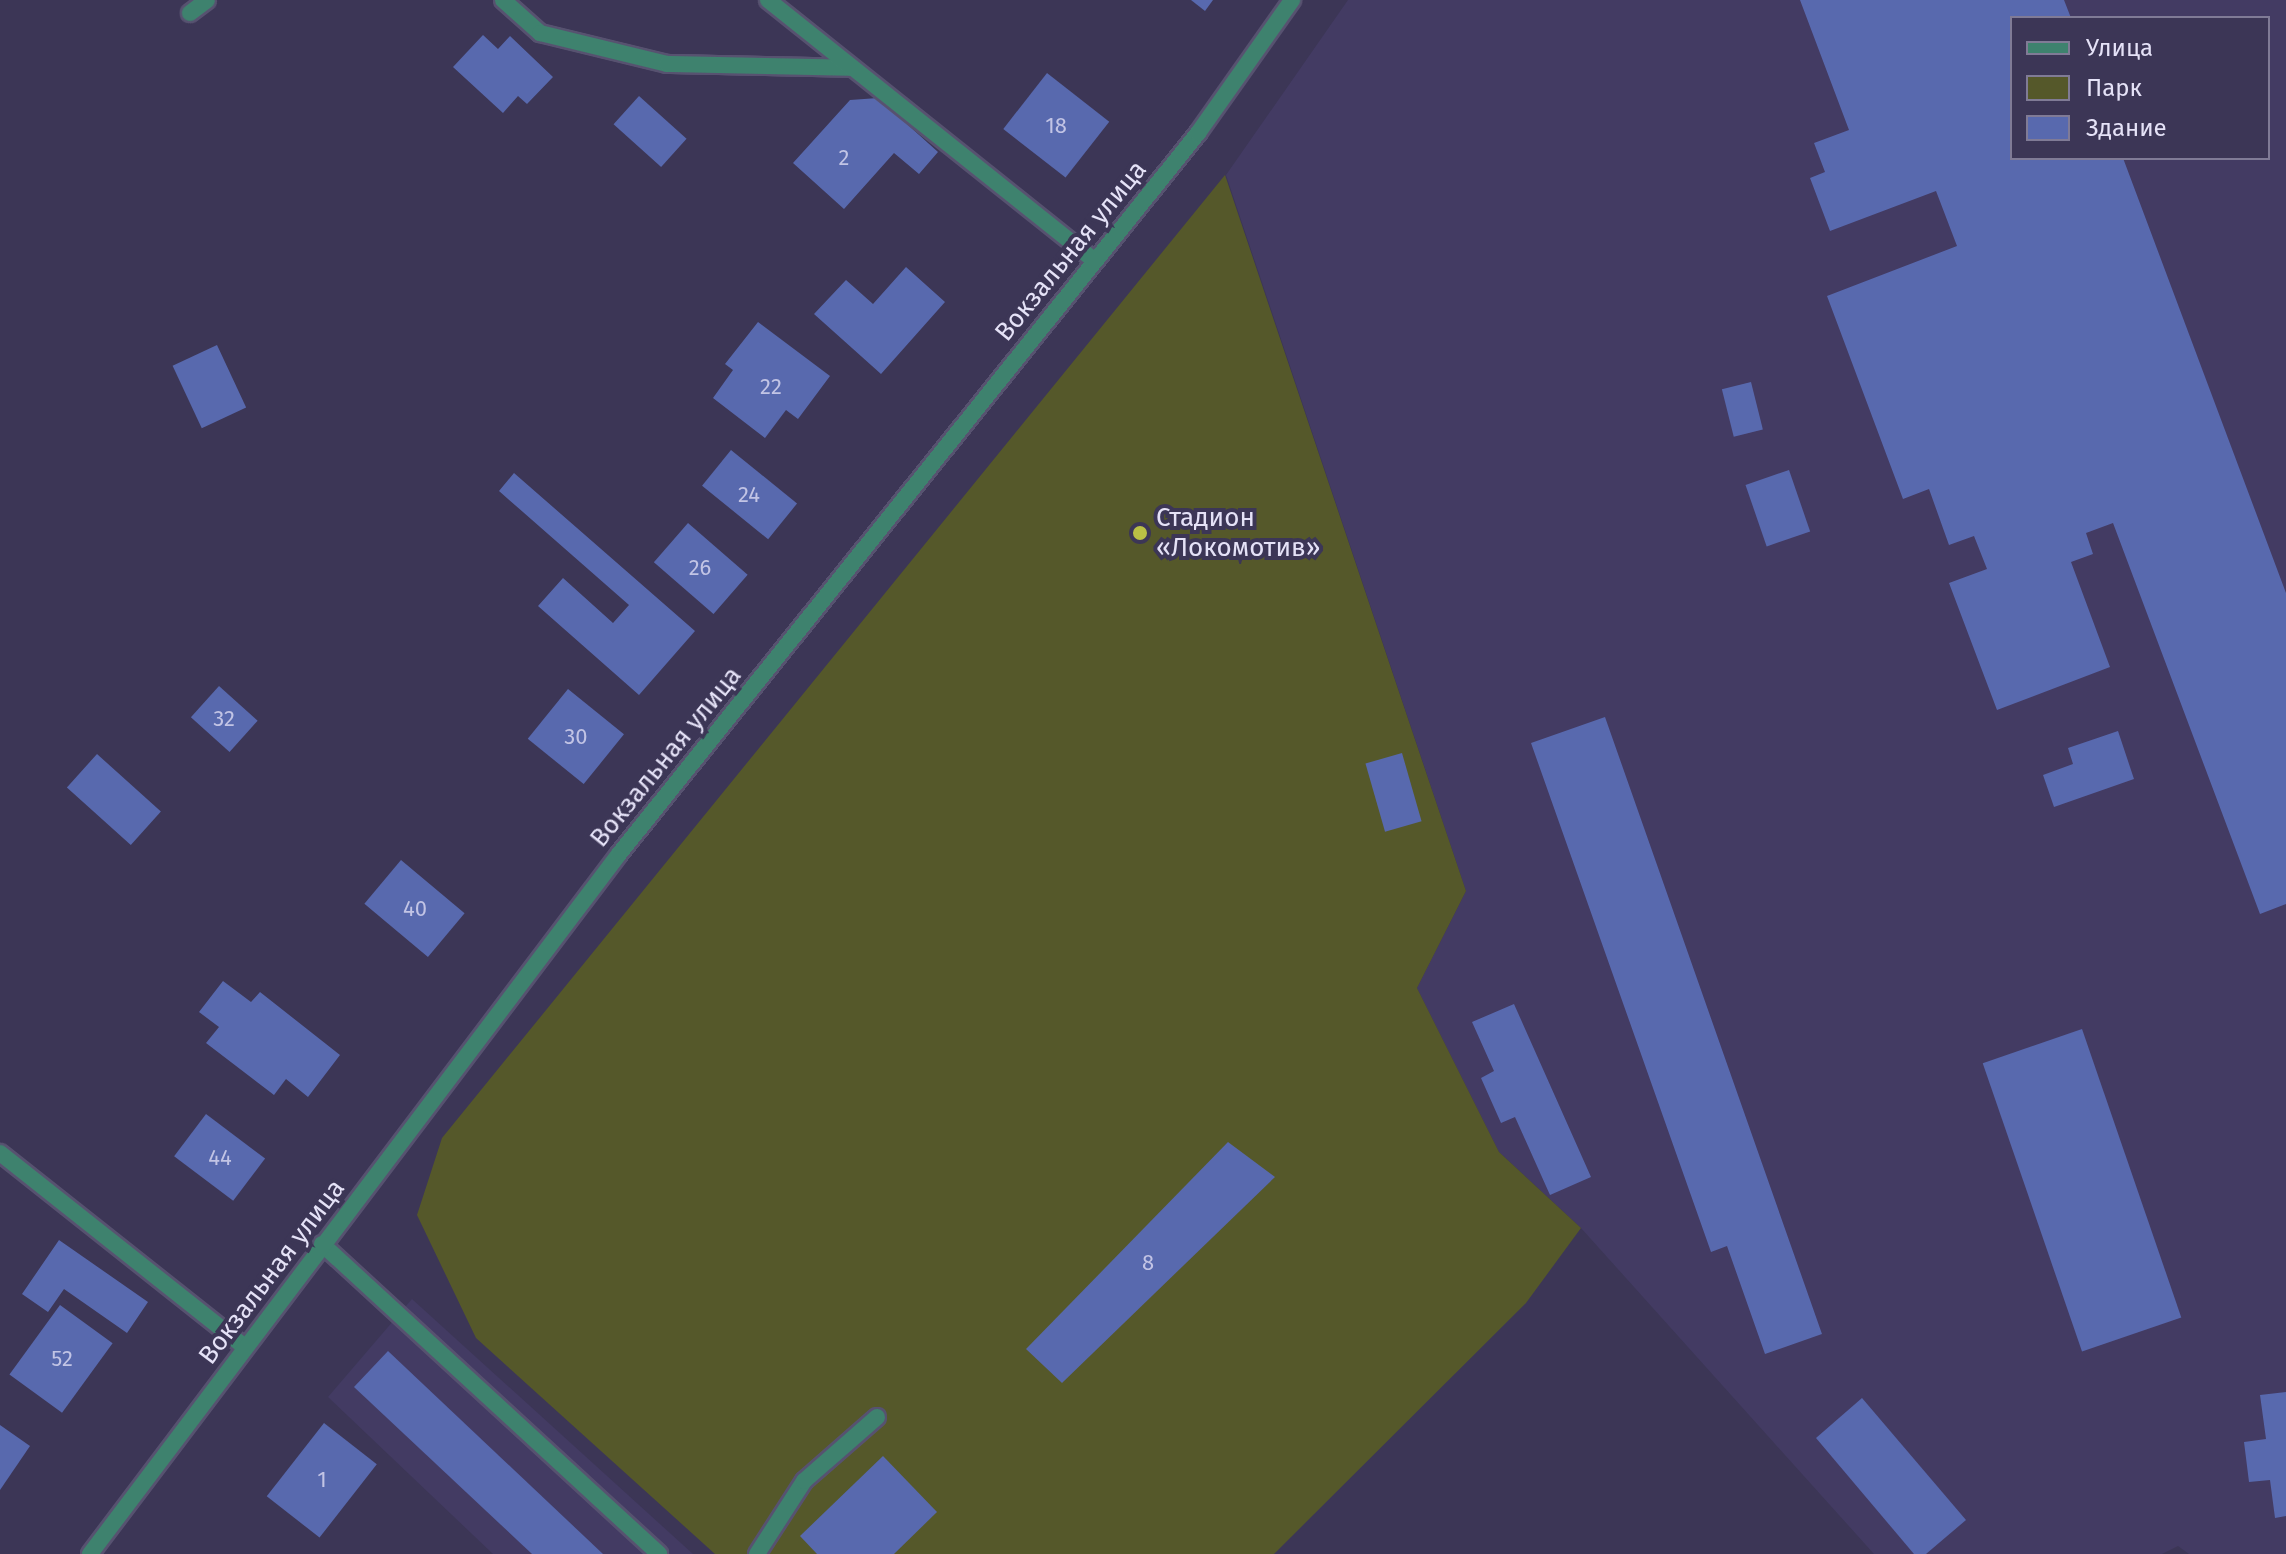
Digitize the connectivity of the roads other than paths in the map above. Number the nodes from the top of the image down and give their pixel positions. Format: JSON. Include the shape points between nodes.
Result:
{"nodes":[{"id":1,"x":207,"y":0,"type":"edge"},
{"id":2,"x":503,"y":0,"type":"edge"},
{"id":3,"x":768,"y":0,"type":"edge"},
{"id":4,"x":1292,"y":0,"type":"edge"},
{"id":5,"x":190,"y":13,"type":"dead end"},
{"id":6,"x":852,"y":68,"type":"junction"},
{"id":7,"x":1095,"y":261,"type":"junction"},
{"id":8,"x":0,"y":1153,"type":"edge"},
{"id":9,"x":322,"y":1244,"type":"junction"},
{"id":10,"x":245,"y":1347,"type":"junction"},
{"id":11,"x":877,"y":1417,"type":"dead end"},
{"id":12,"x":90,"y":1554,"type":"edge"},
{"id":13,"x":659,"y":1554,"type":"edge"},
{"id":14,"x":757,"y":1554,"type":"edge"}],
"edges":[{"from":1,"to":5,"type":"street"},
{"from":2,"to":6,"type":"street","via":[[540,33],[667,64]]},
{"from":3,"to":6,"type":"street"},
{"from":4,"to":7,"type":"street","name":"Вокзальная улица","via":[[1198,133]]},
{"from":6,"to":7,"type":"street"},
{"from":7,"to":9,"type":"street","name":"Вокзальная улица","via":[[619,854]]},
{"from":8,"to":10,"type":"street"},
{"from":9,"to":10,"type":"street","name":"Вокзальная улица"},
{"from":9,"to":13,"type":"street"},
{"from":10,"to":12,"type":"street","name":"Вокзальная улица"},
{"from":11,"to":14,"type":"street","via":[[804,1481]]}]}
